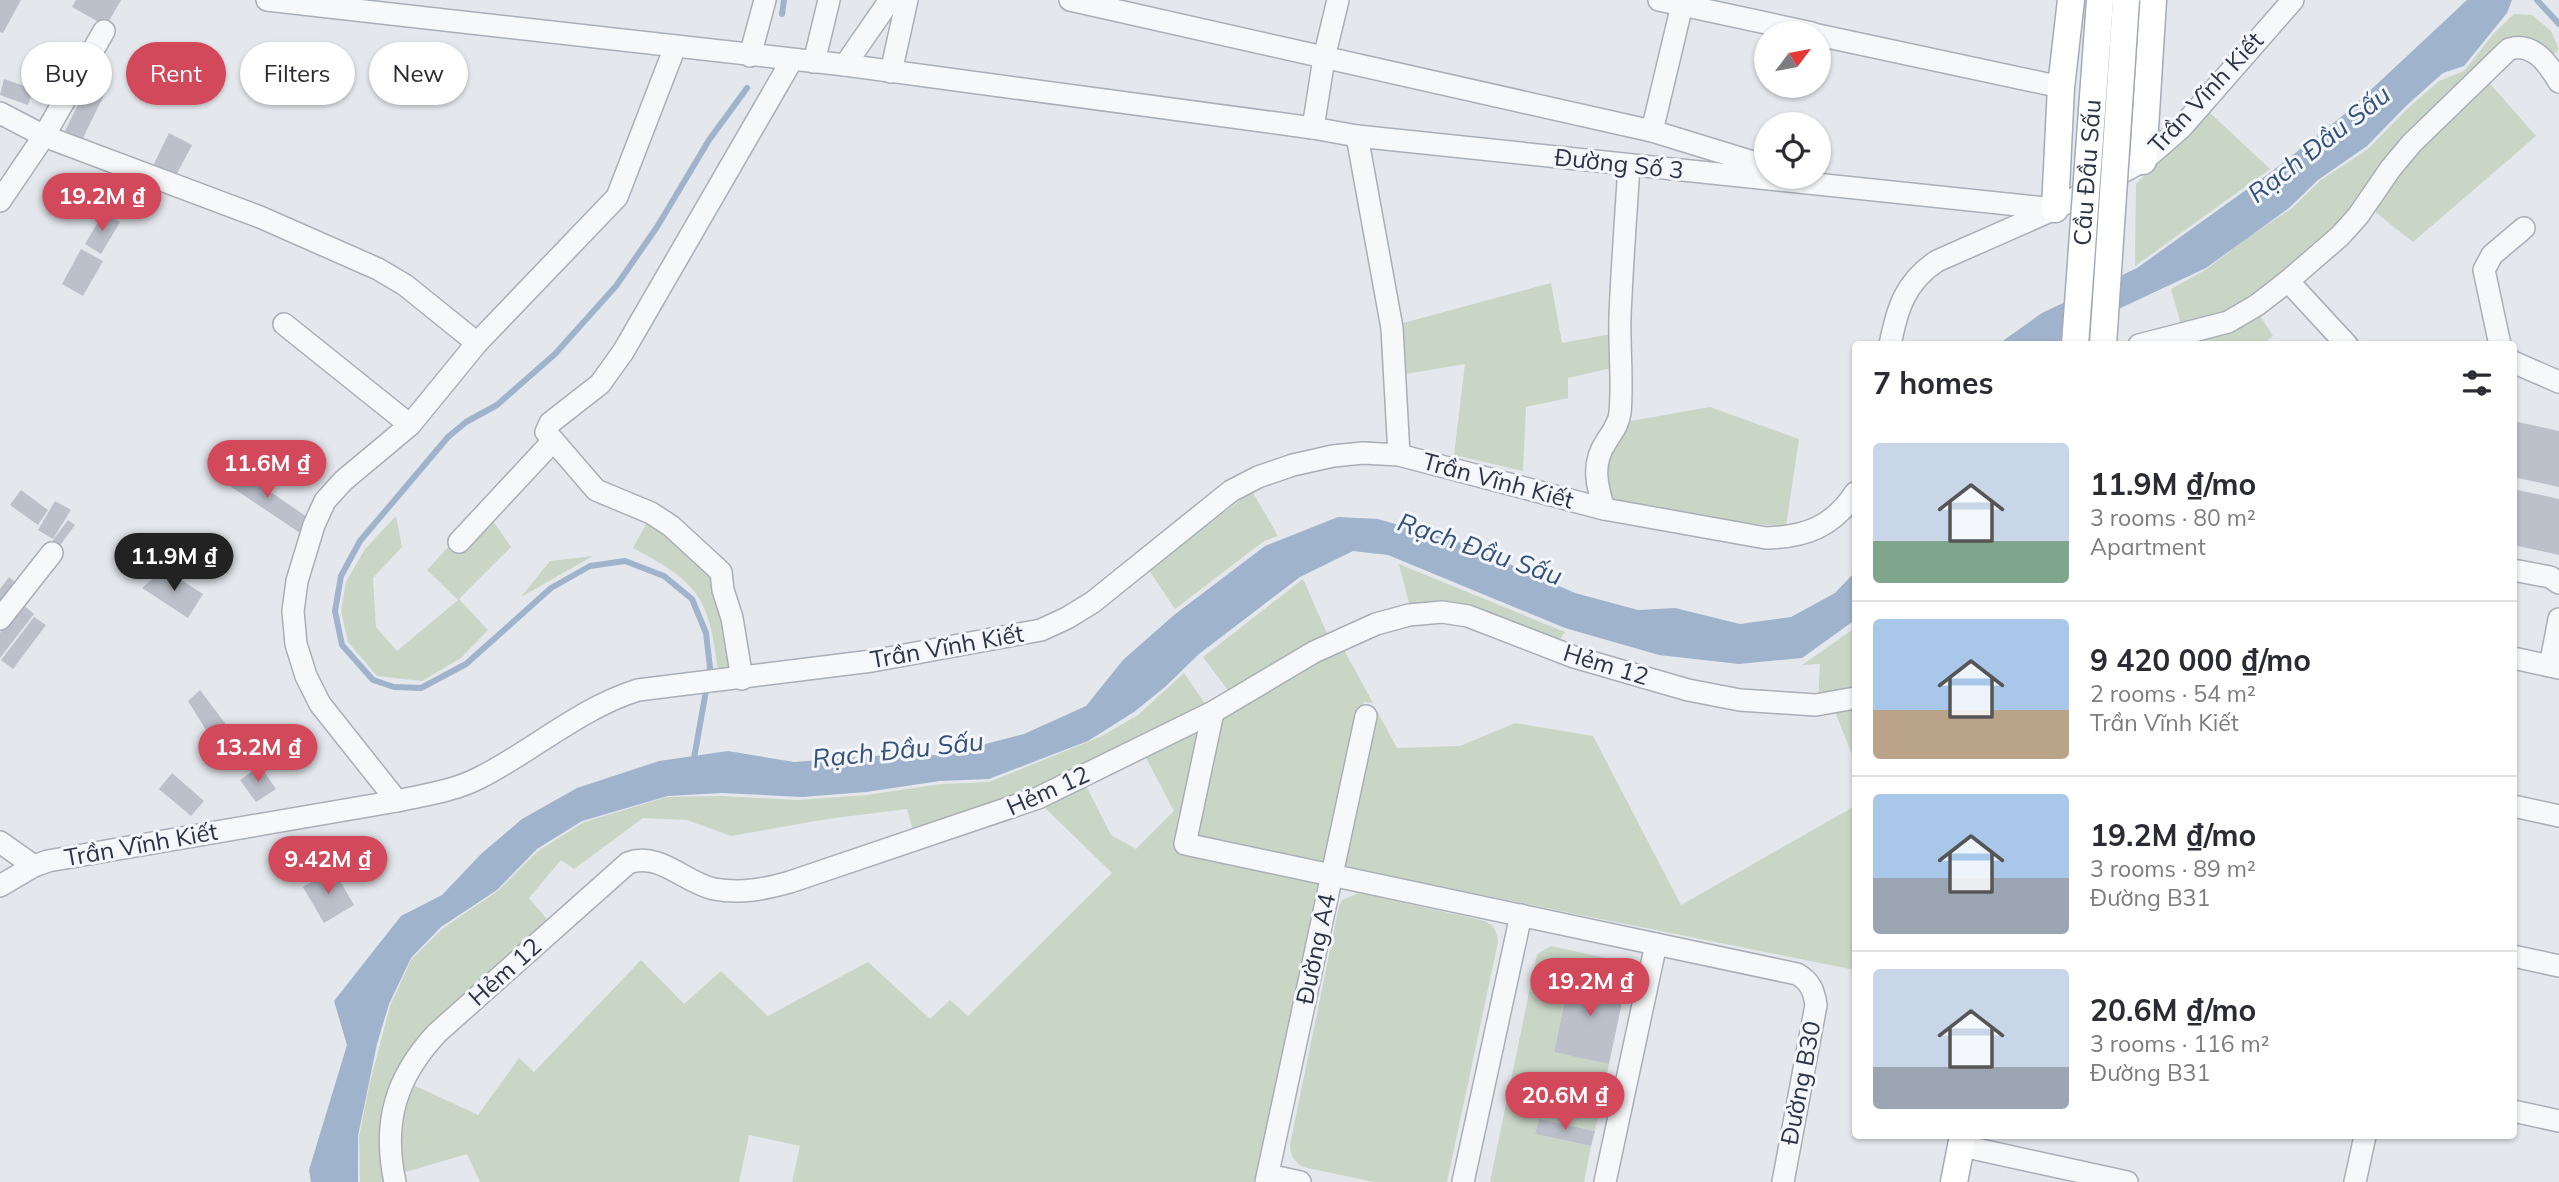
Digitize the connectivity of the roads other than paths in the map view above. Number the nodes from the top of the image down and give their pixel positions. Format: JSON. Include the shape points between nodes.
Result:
{"nodes":[{"id":1,"x":267,"y":0,"type":"edge"},
{"id":2,"x":765,"y":0,"type":"edge"},
{"id":3,"x":829,"y":0,"type":"edge"},
{"id":4,"x":890,"y":0,"type":"edge"},
{"id":5,"x":907,"y":0,"type":"edge"},
{"id":6,"x":1070,"y":0,"type":"edge"},
{"id":7,"x":1338,"y":0,"type":"edge"},
{"id":8,"x":1659,"y":0,"type":"edge"},
{"id":9,"x":2071,"y":0,"type":"edge"},
{"id":10,"x":2100,"y":0,"type":"edge"},
{"id":11,"x":2126,"y":0,"type":"edge"},
{"id":12,"x":2153,"y":0,"type":"edge"},
{"id":13,"x":2293,"y":0,"type":"edge"},
{"id":14,"x":1682,"y":5,"type":"junction"},
{"id":15,"x":1756,"y":21,"type":"edge"},
{"id":16,"x":104,"y":31,"type":"dead end"},
{"id":17,"x":1831,"y":37,"type":"edge"},
{"id":18,"x":675,"y":47,"type":"junction"},
{"id":19,"x":750,"y":56,"type":"junction"},
{"id":20,"x":1324,"y":58,"type":"junction"},
{"id":21,"x":792,"y":60,"type":"junction"},
{"id":22,"x":814,"y":62,"type":"junction"},
{"id":23,"x":845,"y":65,"type":"junction"},
{"id":24,"x":2556,"y":69,"type":"edge"},
{"id":25,"x":891,"y":72,"type":"junction"},
{"id":26,"x":2061,"y":87,"type":"junction"},
{"id":27,"x":0,"y":113,"type":"edge"},
{"id":28,"x":1313,"y":128,"type":"junction"},
{"id":29,"x":1652,"y":131,"type":"junction"},
{"id":30,"x":44,"y":135,"type":"junction"},
{"id":31,"x":1357,"y":136,"type":"junction"},
{"id":32,"x":2143,"y":161,"type":"junction"},
{"id":33,"x":1754,"y":162,"type":"edge"},
{"id":34,"x":1629,"y":165,"type":"junction"},
{"id":35,"x":1754,"y":178,"type":"edge"},
{"id":36,"x":1831,"y":186,"type":"edge"},
{"id":37,"x":0,"y":201,"type":"edge"},
{"id":38,"x":2055,"y":209,"type":"junction"},
{"id":39,"x":2524,"y":228,"type":"dead end"},
{"id":40,"x":2288,"y":281,"type":"junction"},
{"id":41,"x":284,"y":324,"type":"dead end"},
{"id":42,"x":1891,"y":341,"type":"edge"},
{"id":43,"x":2076,"y":341,"type":"edge"},
{"id":44,"x":2103,"y":341,"type":"edge"},
{"id":45,"x":2154,"y":341,"type":"edge"},
{"id":46,"x":2343,"y":341,"type":"edge"},
{"id":47,"x":2499,"y":341,"type":"edge"},
{"id":48,"x":477,"y":343,"type":"junction"},
{"id":49,"x":2517,"y":364,"type":"edge"},
{"id":50,"x":2559,"y":382,"type":"edge"},
{"id":51,"x":410,"y":425,"type":"junction"},
{"id":52,"x":553,"y":441,"type":"junction"},
{"id":53,"x":1399,"y":455,"type":"junction"},
{"id":54,"x":1852,"y":498,"type":"edge"},
{"id":55,"x":1604,"y":509,"type":"junction"},
{"id":56,"x":459,"y":542,"type":"dead end"},
{"id":57,"x":52,"y":553,"type":"dead end"},
{"id":58,"x":2517,"y":571,"type":"edge"},
{"id":59,"x":2559,"y":583,"type":"edge"},
{"id":60,"x":0,"y":619,"type":"edge"},
{"id":61,"x":2559,"y":619,"type":"edge"},
{"id":62,"x":2517,"y":659,"type":"edge"},
{"id":63,"x":2554,"y":667,"type":"edge"},
{"id":64,"x":733,"y":680,"type":"junction"},
{"id":65,"x":1852,"y":699,"type":"edge"},
{"id":66,"x":1213,"y":712,"type":"junction"},
{"id":67,"x":1366,"y":716,"type":"dead end"},
{"id":68,"x":397,"y":801,"type":"junction"},
{"id":69,"x":2517,"y":807,"type":"edge"},
{"id":70,"x":2559,"y":816,"type":"edge"},
{"id":71,"x":0,"y":842,"type":"edge"},
{"id":72,"x":34,"y":866,"type":"junction"},
{"id":73,"x":1332,"y":875,"type":"junction"},
{"id":74,"x":0,"y":886,"type":"edge"},
{"id":75,"x":1521,"y":915,"type":"junction"},
{"id":76,"x":1656,"y":944,"type":"junction"},
{"id":77,"x":2517,"y":957,"type":"edge"},
{"id":78,"x":2559,"y":966,"type":"edge"},
{"id":79,"x":2517,"y":1112,"type":"edge"},
{"id":80,"x":2559,"y":1121,"type":"edge"},
{"id":81,"x":2364,"y":1139,"type":"edge"},
{"id":82,"x":1972,"y":1140,"type":"edge"},
{"id":83,"x":1267,"y":1179,"type":"edge"},
{"id":84,"x":395,"y":1182,"type":"edge"},
{"id":85,"x":1300,"y":1182,"type":"edge"},
{"id":86,"x":1463,"y":1182,"type":"edge"},
{"id":87,"x":1605,"y":1182,"type":"edge"},
{"id":88,"x":1783,"y":1182,"type":"edge"},
{"id":89,"x":1954,"y":1182,"type":"edge"},
{"id":90,"x":1970,"y":1182,"type":"edge"},
{"id":91,"x":2127,"y":1182,"type":"edge"},
{"id":92,"x":2355,"y":1182,"type":"edge"}],
"edges":[{"from":1,"to":18,"type":"street","name":"Đường Số 3"},
{"from":2,"to":19,"type":"street"},
{"from":3,"to":22,"type":"street"},
{"from":4,"to":23,"type":"street"},
{"from":5,"to":25,"type":"street"},
{"from":6,"to":20,"type":"street"},
{"from":7,"to":20,"type":"street"},
{"from":8,"to":14,"type":"street"},
{"from":9,"to":26,"type":"main road"},
{"from":10,"to":43,"type":"main road","name":"Cầu Đầu Sấu","bridge":true},
{"from":11,"to":44,"type":"main road","name":"Cầu Đầu Sấu","bridge":true},
{"from":12,"to":32,"type":"main road"},
{"from":13,"to":32,"type":"street","name":"Trần Vĩnh Kiết","via":[[2181,128]]},
{"from":14,"to":15,"type":"street"},
{"from":14,"to":29,"type":"street"},
{"from":16,"to":30,"type":"street"},
{"from":17,"to":26,"type":"street"},
{"from":18,"to":19,"type":"street","name":"Đường Số 3"},
{"from":18,"to":48,"type":"street","via":[[617,197]]},
{"from":19,"to":21,"type":"street","name":"Đường Số 3"},
{"from":20,"to":28,"type":"street"},
{"from":20,"to":29,"type":"street"},
{"from":21,"to":22,"type":"street","name":"Đường Số 3"},
{"from":21,"to":52,"type":"street","via":[[623,352],[600,384],[550,423],[546,432]]},
{"from":22,"to":23,"type":"street","name":"Đường Số 3"},
{"from":23,"to":25,"type":"street","name":"Đường Số 3"},
{"from":24,"to":40,"type":"street","via":[[2527,48],[2509,50],[2412,143],[2340,236]]},
{"from":25,"to":28,"type":"street","name":"Đường Số 3"},
{"from":26,"to":38,"type":"main road"},
{"from":27,"to":30,"type":"street"},
{"from":28,"to":31,"type":"street","name":"Đường Số 3"},
{"from":29,"to":33,"type":"street"},
{"from":30,"to":37,"type":"street"},
{"from":30,"to":48,"type":"street","via":[[260,217],[378,268]]},
{"from":31,"to":34,"type":"street","name":"Đường Số 3"},
{"from":31,"to":53,"type":"street","via":[[1392,328]]},
{"from":32,"to":38,"type":"street","name":"Trần Vĩnh Kiết"},
{"from":34,"to":35,"type":"street","name":"Đường Số 3"},
{"from":34,"to":55,"type":"street","via":[[1620,412],[1595,471]]},
{"from":36,"to":38,"type":"street","name":"Đường Số 3"},
{"from":38,"to":42,"type":"street","name":"Trần Vĩnh Kiết","via":[[1923,271],[1905,293]]},
{"from":39,"to":47,"type":"street","via":[[2492,255],[2484,270]]},
{"from":40,"to":45,"type":"street","via":[[2228,322]]},
{"from":40,"to":46,"type":"street"},
{"from":41,"to":51,"type":"street"},
{"from":48,"to":51,"type":"street"},
{"from":49,"to":50,"type":"street"},
{"from":51,"to":68,"type":"street","via":[[325,501],[304,553],[293,611],[296,644],[320,704]]},
{"from":52,"to":56,"type":"street"},
{"from":52,"to":64,"type":"street","via":[[596,489],[661,519],[721,572],[732,618]]},
{"from":53,"to":55,"type":"street","name":"Trần Vĩnh Kiết"},
{"from":53,"to":64,"type":"street","name":"Trần Vĩnh Kiết","via":[[1333,456],[1258,477],[1231,491],[1093,602],[1041,630],[872,661]]},
{"from":54,"to":55,"type":"street","name":"Trần Vĩnh Kiết","via":[[1829,521],[1791,537],[1766,538]]},
{"from":57,"to":60,"type":"street"},
{"from":58,"to":59,"type":"street"},
{"from":61,"to":63,"type":"street"},
{"from":62,"to":63,"type":"street"},
{"from":64,"to":68,"type":"street","name":"Trần Vĩnh Kiết","via":[[638,690],[617,697],[476,780]]},
{"from":65,"to":66,"type":"street","name":"Hẻm 12","via":[[1816,705],[1740,700],[1688,690],[1574,657],[1468,616],[1442,612],[1409,615],[1339,640]]},
{"from":66,"to":73,"type":"street","via":[[1185,844]]},
{"from":66,"to":84,"type":"street","name":"Hẻm 12","via":[[1038,798],[781,885],[754,891],[723,890],[651,860],[628,863],[421,1051],[394,1103]]},
{"from":67,"to":73,"type":"street","name":"Đường A4"},
{"from":68,"to":72,"type":"street","name":"Trần Vĩnh Kiết"},
{"from":69,"to":70,"type":"street"},
{"from":71,"to":72,"type":"street"},
{"from":72,"to":74,"type":"street","name":"Trần Vĩnh Kiết"},
{"from":73,"to":75,"type":"street"},
{"from":73,"to":83,"type":"street","name":"Đường A4"},
{"from":75,"to":76,"type":"street"},
{"from":75,"to":86,"type":"street"},
{"from":76,"to":87,"type":"street"},
{"from":76,"to":88,"type":"street","name":"Đường B30","via":[[1797,974],[1815,994]]},
{"from":77,"to":78,"type":"street"},
{"from":79,"to":80,"type":"street"},
{"from":81,"to":92,"type":"street"},
{"from":82,"to":89,"type":"main road"},
{"from":82,"to":90,"type":"main road"},
{"from":82,"to":91,"type":"street"},
{"from":83,"to":85,"type":"street"}]}
